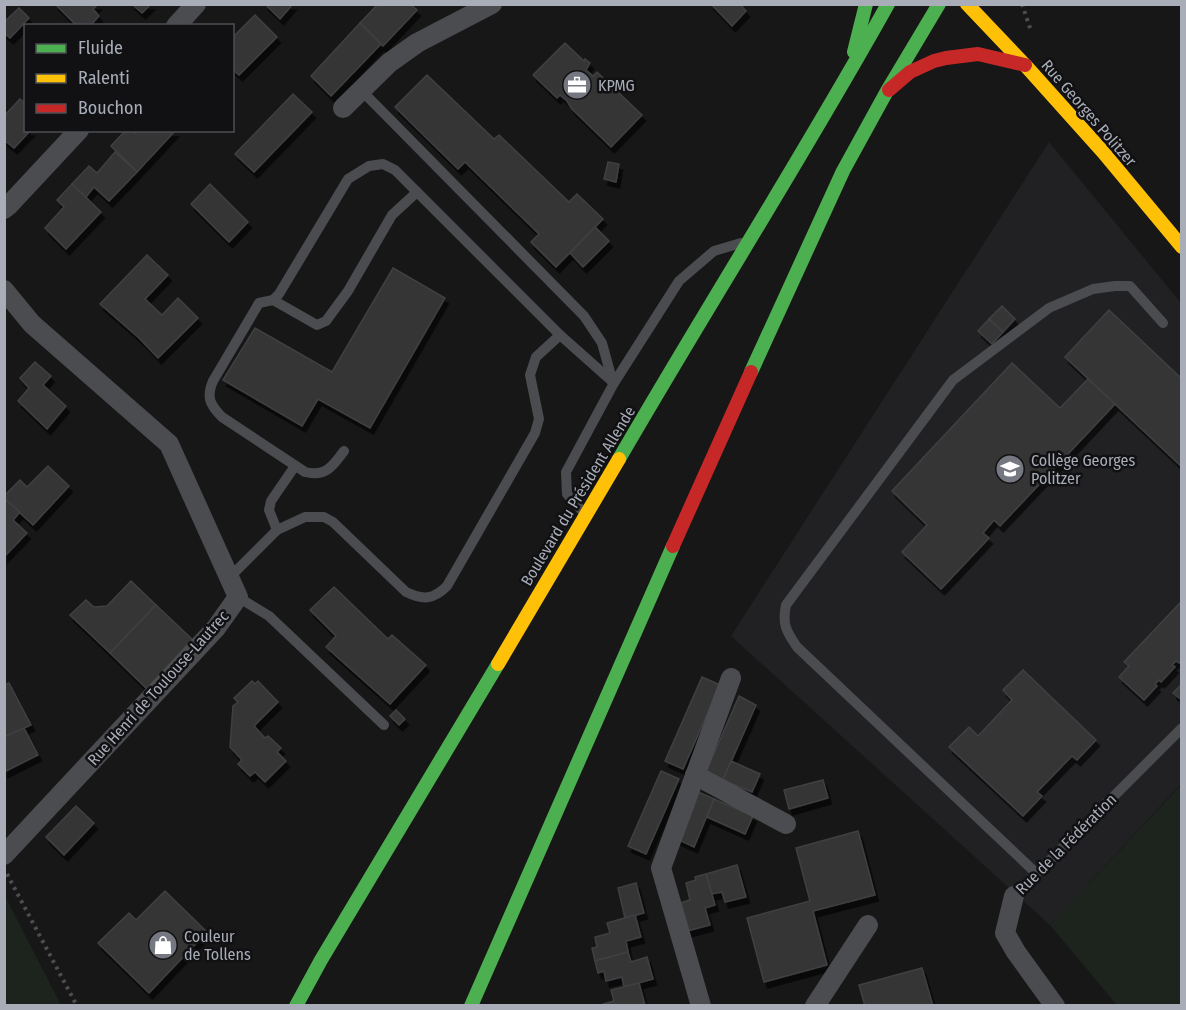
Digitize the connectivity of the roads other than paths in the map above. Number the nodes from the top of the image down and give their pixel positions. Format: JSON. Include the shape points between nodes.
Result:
{"nodes":[{"id":1,"x":196,"y":4,"type":"edge"},
{"id":2,"x":492,"y":4,"type":"edge"},
{"id":3,"x":867,"y":4,"type":"edge"},
{"id":4,"x":888,"y":4,"type":"edge"},
{"id":5,"x":939,"y":4,"type":"edge"},
{"id":6,"x":967,"y":4,"type":"edge"},
{"id":7,"x":178,"y":24,"type":"edge"},
{"id":8,"x":1025,"y":65,"type":"junction"},
{"id":9,"x":848,"y":76,"type":"junction"},
{"id":10,"x":362,"y":91,"type":"junction"},
{"id":11,"x":887,"y":91,"type":"junction"},
{"id":12,"x":343,"y":108,"type":"dead end"},
{"id":13,"x":77,"y":132,"type":"edge"},
{"id":14,"x":417,"y":192,"type":"junction"},
{"id":15,"x":4,"y":209,"type":"edge"},
{"id":16,"x":1179,"y":236,"type":"edge"},
{"id":17,"x":750,"y":240,"type":"junction"},
{"id":18,"x":4,"y":290,"type":"edge"},
{"id":19,"x":273,"y":300,"type":"junction"},
{"id":20,"x":1163,"y":324,"type":"dead end"},
{"id":21,"x":560,"y":334,"type":"junction"},
{"id":22,"x":614,"y":383,"type":"junction"},
{"id":23,"x":345,"y":451,"type":"dead end"},
{"id":24,"x":295,"y":466,"type":"junction"},
{"id":25,"x":587,"y":516,"type":"junction"},
{"id":26,"x":277,"y":530,"type":"junction"},
{"id":27,"x":229,"y":578,"type":"junction"},
{"id":28,"x":238,"y":597,"type":"junction"},
{"id":29,"x":731,"y":678,"type":"dead end"},
{"id":30,"x":384,"y":725,"type":"dead end"},
{"id":31,"x":1182,"y":728,"type":"edge"},
{"id":32,"x":695,"y":775,"type":"junction"},
{"id":33,"x":786,"y":825,"type":"dead end"},
{"id":34,"x":4,"y":855,"type":"edge"},
{"id":35,"x":1036,"y":873,"type":"junction"},
{"id":36,"x":1014,"y":896,"type":"joint"},
{"id":37,"x":868,"y":926,"type":"dead end"},
{"id":38,"x":487,"y":968,"type":"junction"},
{"id":39,"x":296,"y":1005,"type":"edge"},
{"id":40,"x":462,"y":1005,"type":"edge"},
{"id":41,"x":471,"y":1005,"type":"edge"},
{"id":42,"x":700,"y":1005,"type":"edge"},
{"id":43,"x":815,"y":1005,"type":"edge"},
{"id":44,"x":1055,"y":1005,"type":"edge"}],
"edges":[{"from":1,"to":7,"type":"street"},
{"from":2,"to":10,"type":"street","via":[[417,43],[389,63]]},
{"from":3,"to":9,"type":"main road"},
{"from":4,"to":9,"type":"main road","name":"Boulevard du Président Allende"},
{"from":5,"to":11,"type":"main road"},
{"from":6,"to":8,"type":"main road","name":"Rue Georges Politzer"},
{"from":8,"to":11,"type":"main road","via":[[978,54],[946,58],[910,72]]},
{"from":8,"to":16,"type":"main road","name":"Rue Georges Politzer"},
{"from":9,"to":17,"type":"main road","name":"Boulevard du Président Allende"},
{"from":10,"to":12,"type":"street"},
{"from":10,"to":22,"type":"lane","via":[[584,316],[602,343]]},
{"from":11,"to":38,"type":"main road","via":[[843,171],[736,403]]},
{"from":13,"to":15,"type":"street"},
{"from":14,"to":19,"type":"lane","via":[[392,215],[326,321],[317,325]]},
{"from":14,"to":19,"type":"lane","via":[[383,164],[369,166],[348,179]]},
{"from":14,"to":21,"type":"lane"},
{"from":17,"to":22,"type":"lane","via":[[714,251],[680,281]]},
{"from":17,"to":25,"type":"main road","name":"Boulevard du Président Allende"},
{"from":18,"to":27,"type":"street","name":"Rue Henri de Toulouse-Lautrec","via":[[32,324],[169,444]]},
{"from":19,"to":24,"type":"lane","via":[[259,303],[209,391],[215,410],[222,417]]},
{"from":20,"to":35,"type":"lane","via":[[1130,286],[1093,290],[1049,308],[952,380],[786,605],[783,618],[797,647]]},
{"from":21,"to":22,"type":"lane"},
{"from":21,"to":26,"type":"lane","via":[[536,357],[530,375],[539,419],[535,433],[439,594],[428,598],[406,592],[324,516],[305,517]]},
{"from":22,"to":25,"type":"lane","via":[[566,472],[567,494]]},
{"from":23,"to":24,"type":"lane","via":[[323,472],[314,474]]},
{"from":24,"to":26,"type":"lane","via":[[271,501],[269,510]]},
{"from":25,"to":39,"type":"main road","name":"Boulevard du Président Allende"},
{"from":26,"to":27,"type":"lane"},
{"from":27,"to":28,"type":"street","name":"Rue Henri de Toulouse-Lautrec"},
{"from":28,"to":30,"type":"lane","via":[[269,616]]},
{"from":28,"to":34,"type":"street","name":"Rue Henri de Toulouse-Lautrec","via":[[216,628]]},
{"from":29,"to":32,"type":"street"},
{"from":31,"to":35,"type":"lane","name":"Rue de la Fédération"},
{"from":32,"to":33,"type":"street"},
{"from":32,"to":42,"type":"street","via":[[661,868]]},
{"from":35,"to":36,"type":"lane","name":"Rue de la Fédération"},
{"from":36,"to":44,"type":"street","name":"Rue de la Fédération","via":[[1005,933]]},
{"from":37,"to":43,"type":"street"},
{"from":38,"to":40,"type":"main road"},
{"from":38,"to":41,"type":"main road"}]}
